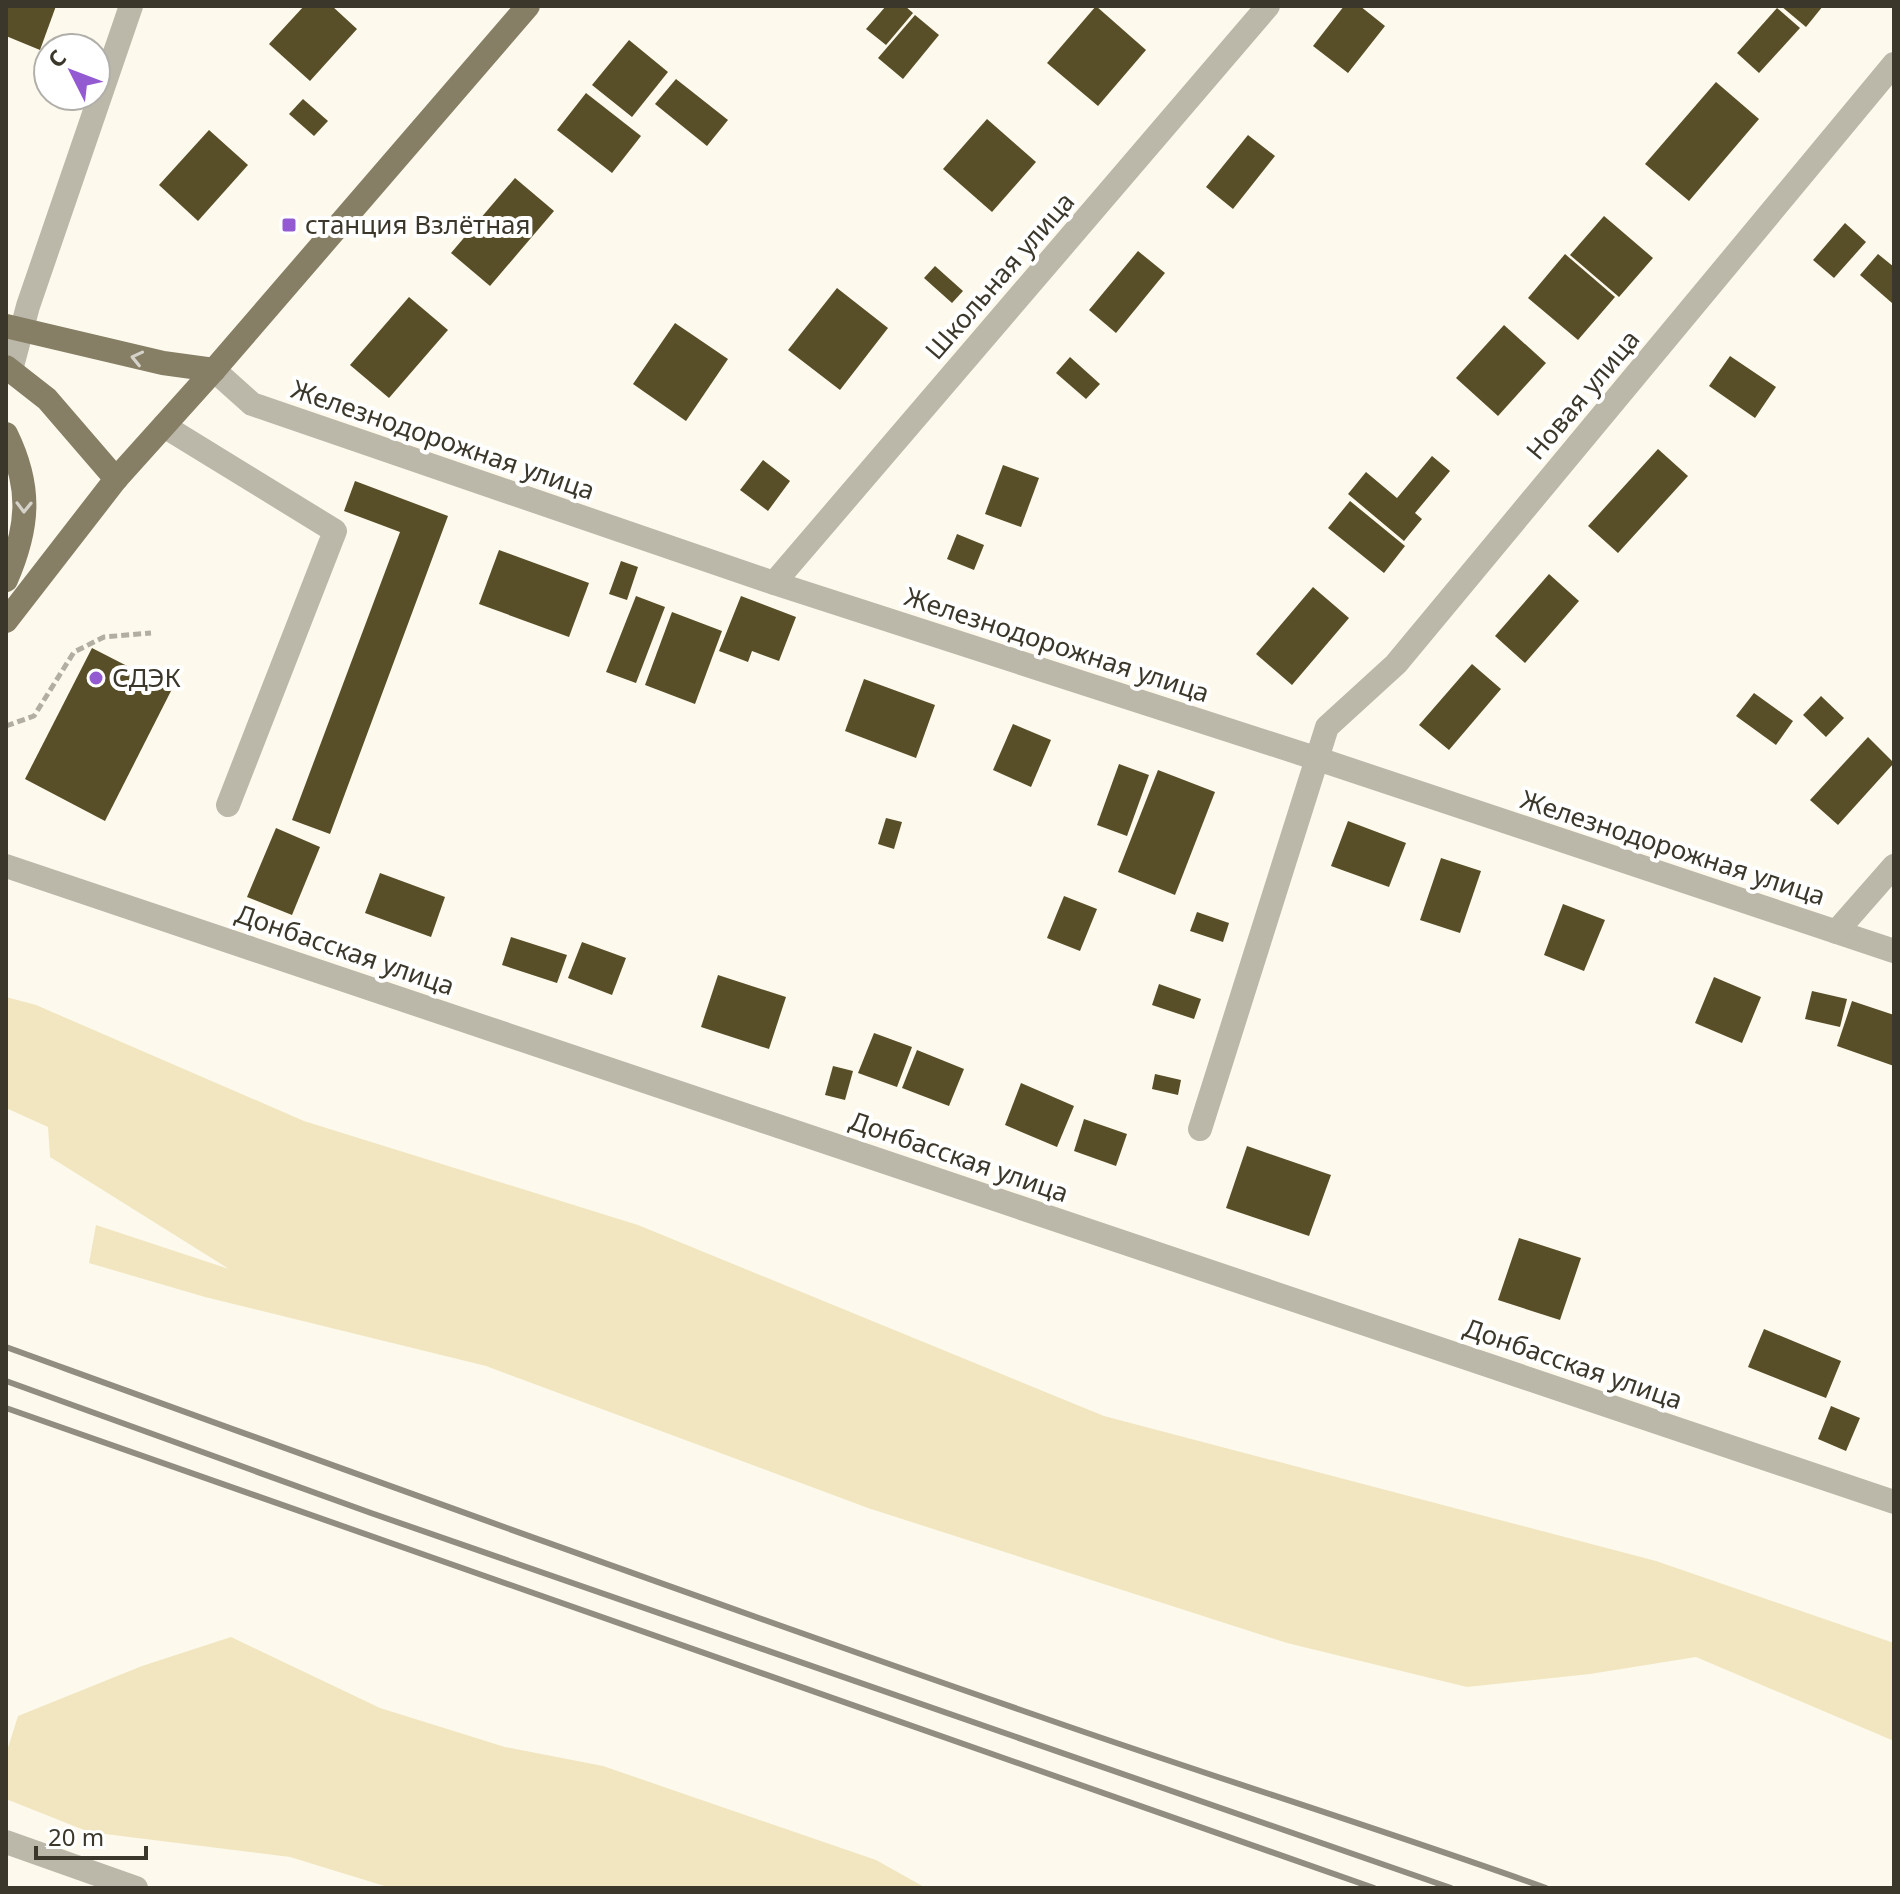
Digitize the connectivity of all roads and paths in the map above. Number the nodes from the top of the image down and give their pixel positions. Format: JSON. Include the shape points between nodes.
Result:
{"nodes":[{"id":1,"x":131,"y":6,"type":"edge"},
{"id":2,"x":528,"y":6,"type":"edge"},
{"id":3,"x":1268,"y":6,"type":"edge"},
{"id":4,"x":1894,"y":64,"type":"edge"},
{"id":5,"x":13,"y":328,"type":"edge"},
{"id":6,"x":8,"y":368,"type":"edge"},
{"id":7,"x":214,"y":370,"type":"junction"},
{"id":8,"x":164,"y":426,"type":"junction"},
{"id":9,"x":6,"y":434,"type":"edge"},
{"id":10,"x":116,"y":479,"type":"junction"},
{"id":11,"x":6,"y":580,"type":"edge"},
{"id":12,"x":774,"y":583,"type":"junction"},
{"id":13,"x":6,"y":621,"type":"edge"},
{"id":14,"x":151,"y":633,"type":"dead end"},
{"id":15,"x":6,"y":726,"type":"edge"},
{"id":16,"x":1318,"y":759,"type":"junction"},
{"id":17,"x":228,"y":805,"type":"dead end"},
{"id":18,"x":6,"y":866,"type":"edge"},
{"id":19,"x":1894,"y":866,"type":"edge"},
{"id":20,"x":1836,"y":932,"type":"junction"},
{"id":21,"x":1894,"y":951,"type":"edge"},
{"id":22,"x":1200,"y":1129,"type":"dead end"},
{"id":23,"x":1894,"y":1502,"type":"edge"},
{"id":24,"x":6,"y":1842,"type":"edge"},
{"id":25,"x":131,"y":1887,"type":"edge"}],
"edges":[{"from":1,"to":5,"type":"street"},
{"from":2,"to":7,"type":"main road"},
{"from":3,"to":12,"type":"street","name":"Школьная улица"},
{"from":4,"to":16,"type":"street","name":"Новая улица","via":[[1396,664],[1327,727]]},
{"from":5,"to":6,"type":"street"},
{"from":7,"to":5,"type":"main road","one_way":true},
{"from":6,"to":10,"type":"main road","via":[[47,399]]},
{"from":7,"to":8,"type":"main road"},
{"from":7,"to":12,"type":"street","name":"Железнодорожная улица","via":[[252,404]]},
{"from":8,"to":10,"type":"main road"},
{"from":8,"to":17,"type":"street","via":[[335,531]]},
{"from":9,"to":11,"type":"main road","one_way":true,"via":[[25,489],[19,551]]},
{"from":10,"to":13,"type":"main road"},
{"from":12,"to":16,"type":"street","name":"Железнодорожная улица"},
{"from":14,"to":15,"type":"path","via":[[104,637],[74,652],[34,716]]},
{"from":16,"to":20,"type":"street","name":"Железнодорожная улица"},
{"from":16,"to":22,"type":"street","name":"Новая улица"},
{"from":18,"to":23,"type":"street","name":"Донбасская улица"},
{"from":19,"to":20,"type":"street"},
{"from":20,"to":21,"type":"street","name":"Железнодорожная улица"},
{"from":24,"to":25,"type":"street"}]}
